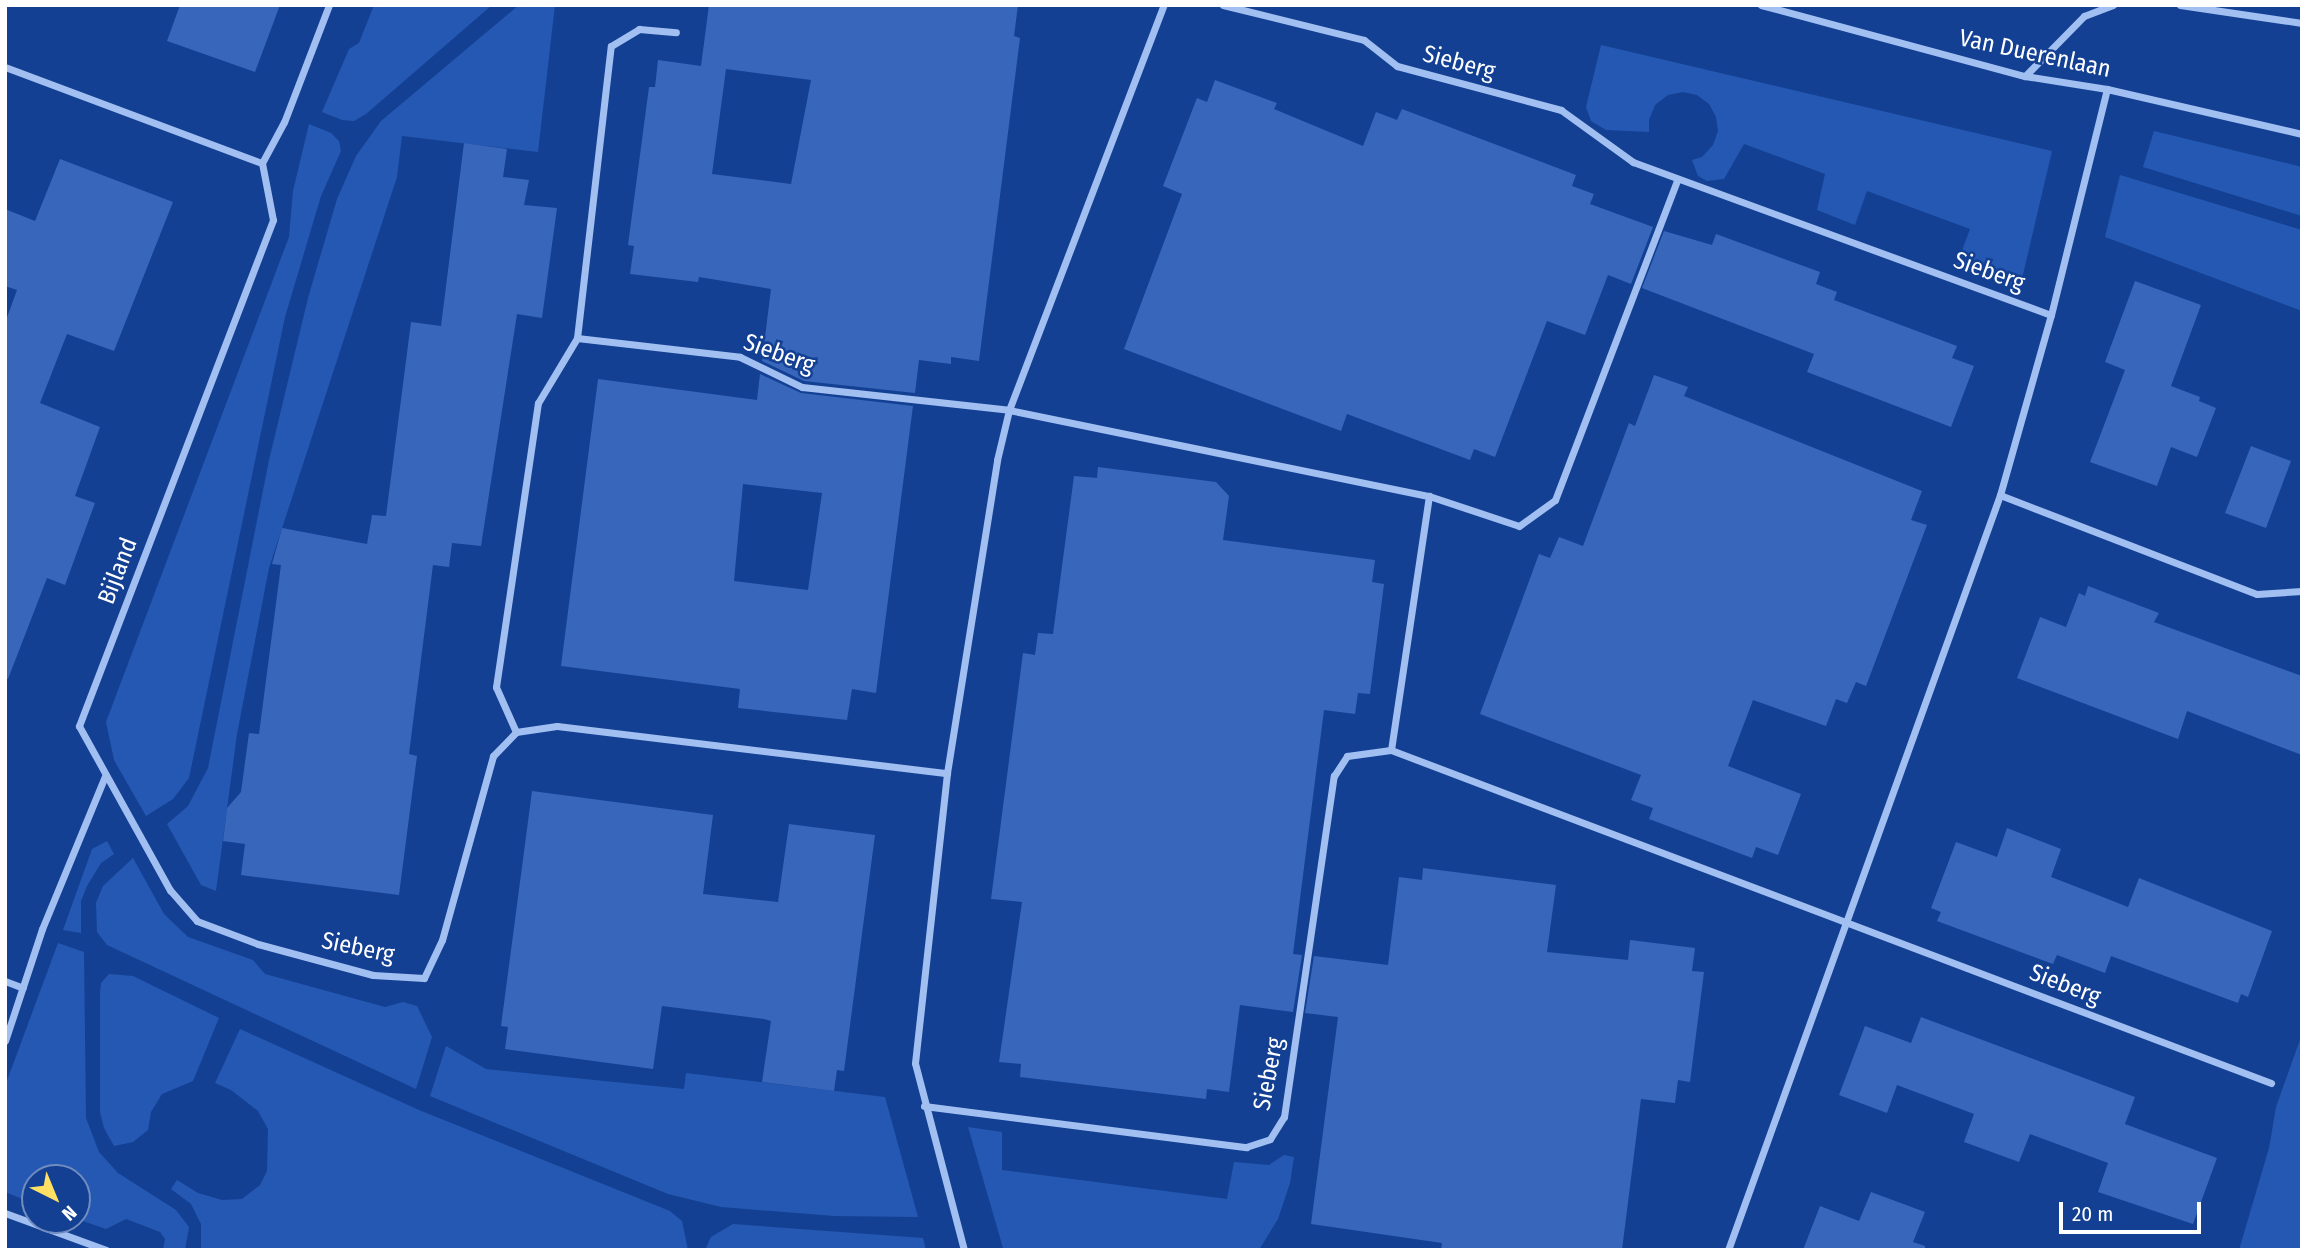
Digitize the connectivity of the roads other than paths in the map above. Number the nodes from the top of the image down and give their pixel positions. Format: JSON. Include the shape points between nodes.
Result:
{"nodes":[{"id":1,"x":329,"y":5,"type":"edge"},
{"id":2,"x":1164,"y":5,"type":"edge"},
{"id":3,"x":1223,"y":5,"type":"edge"},
{"id":4,"x":1761,"y":5,"type":"edge"},
{"id":5,"x":2113,"y":5,"type":"edge"},
{"id":6,"x":2180,"y":5,"type":"edge"},
{"id":7,"x":2302,"y":23,"type":"edge"},
{"id":8,"x":676,"y":32,"type":"dead end"},
{"id":9,"x":5,"y":66,"type":"edge"},
{"id":10,"x":2025,"y":76,"type":"junction"},
{"id":11,"x":2107,"y":89,"type":"junction"},
{"id":12,"x":2302,"y":134,"type":"edge"},
{"id":13,"x":262,"y":163,"type":"junction"},
{"id":14,"x":1677,"y":180,"type":"junction"},
{"id":15,"x":2051,"y":315,"type":"junction"},
{"id":16,"x":577,"y":338,"type":"junction"},
{"id":17,"x":1009,"y":410,"type":"junction"},
{"id":18,"x":2000,"y":495,"type":"junction"},
{"id":19,"x":1429,"y":496,"type":"junction"},
{"id":20,"x":2302,"y":591,"type":"edge"},
{"id":21,"x":516,"y":732,"type":"junction"},
{"id":22,"x":1391,"y":750,"type":"junction"},
{"id":23,"x":947,"y":773,"type":"junction"},
{"id":24,"x":104,"y":776,"type":"junction"},
{"id":25,"x":1846,"y":923,"type":"junction"},
{"id":26,"x":5,"y":981,"type":"edge"},
{"id":27,"x":23,"y":988,"type":"junction"},
{"id":28,"x":5,"y":1041,"type":"edge"},
{"id":29,"x":2271,"y":1083,"type":"dead end"},
{"id":30,"x":924,"y":1106,"type":"junction"},
{"id":31,"x":5,"y":1213,"type":"edge"},
{"id":32,"x":106,"y":1250,"type":"edge"},
{"id":33,"x":964,"y":1250,"type":"edge"},
{"id":34,"x":1728,"y":1250,"type":"edge"}],
"edges":[{"from":1,"to":13,"type":"street","via":[[284,122]]},
{"from":2,"to":17,"type":"street"},
{"from":3,"to":14,"type":"street","name":"Sieberg","via":[[1364,40],[1397,66],[1561,110],[1633,162]]},
{"from":4,"to":10,"type":"street","name":"Van Duerenlaan"},
{"from":5,"to":10,"type":"street","via":[[2084,16]]},
{"from":6,"to":7,"type":"street"},
{"from":8,"to":16,"type":"street","via":[[639,29],[611,46]]},
{"from":9,"to":13,"type":"street"},
{"from":10,"to":11,"type":"street","name":"Van Duerenlaan"},
{"from":11,"to":12,"type":"street","name":"Van Duerenlaan"},
{"from":11,"to":15,"type":"street","name":"Sieberg"},
{"from":13,"to":24,"type":"street","name":"Bijland","via":[[273,220],[79,726]]},
{"from":14,"to":15,"type":"street","name":"Sieberg"},
{"from":14,"to":19,"type":"street","name":"Sieberg","via":[[1555,500],[1519,526]]},
{"from":15,"to":18,"type":"street","name":"Sieberg"},
{"from":16,"to":17,"type":"street","name":"Sieberg","via":[[740,356],[802,387]]},
{"from":16,"to":21,"type":"street","via":[[538,403],[496,687]]},
{"from":17,"to":19,"type":"street","name":"Sieberg"},
{"from":17,"to":23,"type":"street"},
{"from":18,"to":20,"type":"street","via":[[2257,594]]},
{"from":18,"to":25,"type":"street","name":"Sieberg"},
{"from":19,"to":22,"type":"street"},
{"from":21,"to":23,"type":"street","via":[[557,726]]},
{"from":21,"to":24,"type":"street","name":"Sieberg","via":[[493,756],[442,940],[424,978],[373,975],[258,944],[197,921],[170,890]]},
{"from":22,"to":25,"type":"street","name":"Sieberg"},
{"from":22,"to":30,"type":"street","name":"Sieberg","via":[[1347,755],[1335,775],[1284,1117],[1270,1139],[1246,1147]]},
{"from":23,"to":30,"type":"street","via":[[915,1063]]},
{"from":24,"to":27,"type":"street"},
{"from":25,"to":29,"type":"street","name":"Sieberg"},
{"from":25,"to":34,"type":"street","name":"Sieberg"},
{"from":26,"to":27,"type":"street"},
{"from":27,"to":28,"type":"street"},
{"from":30,"to":33,"type":"street"},
{"from":31,"to":32,"type":"street"}]}
